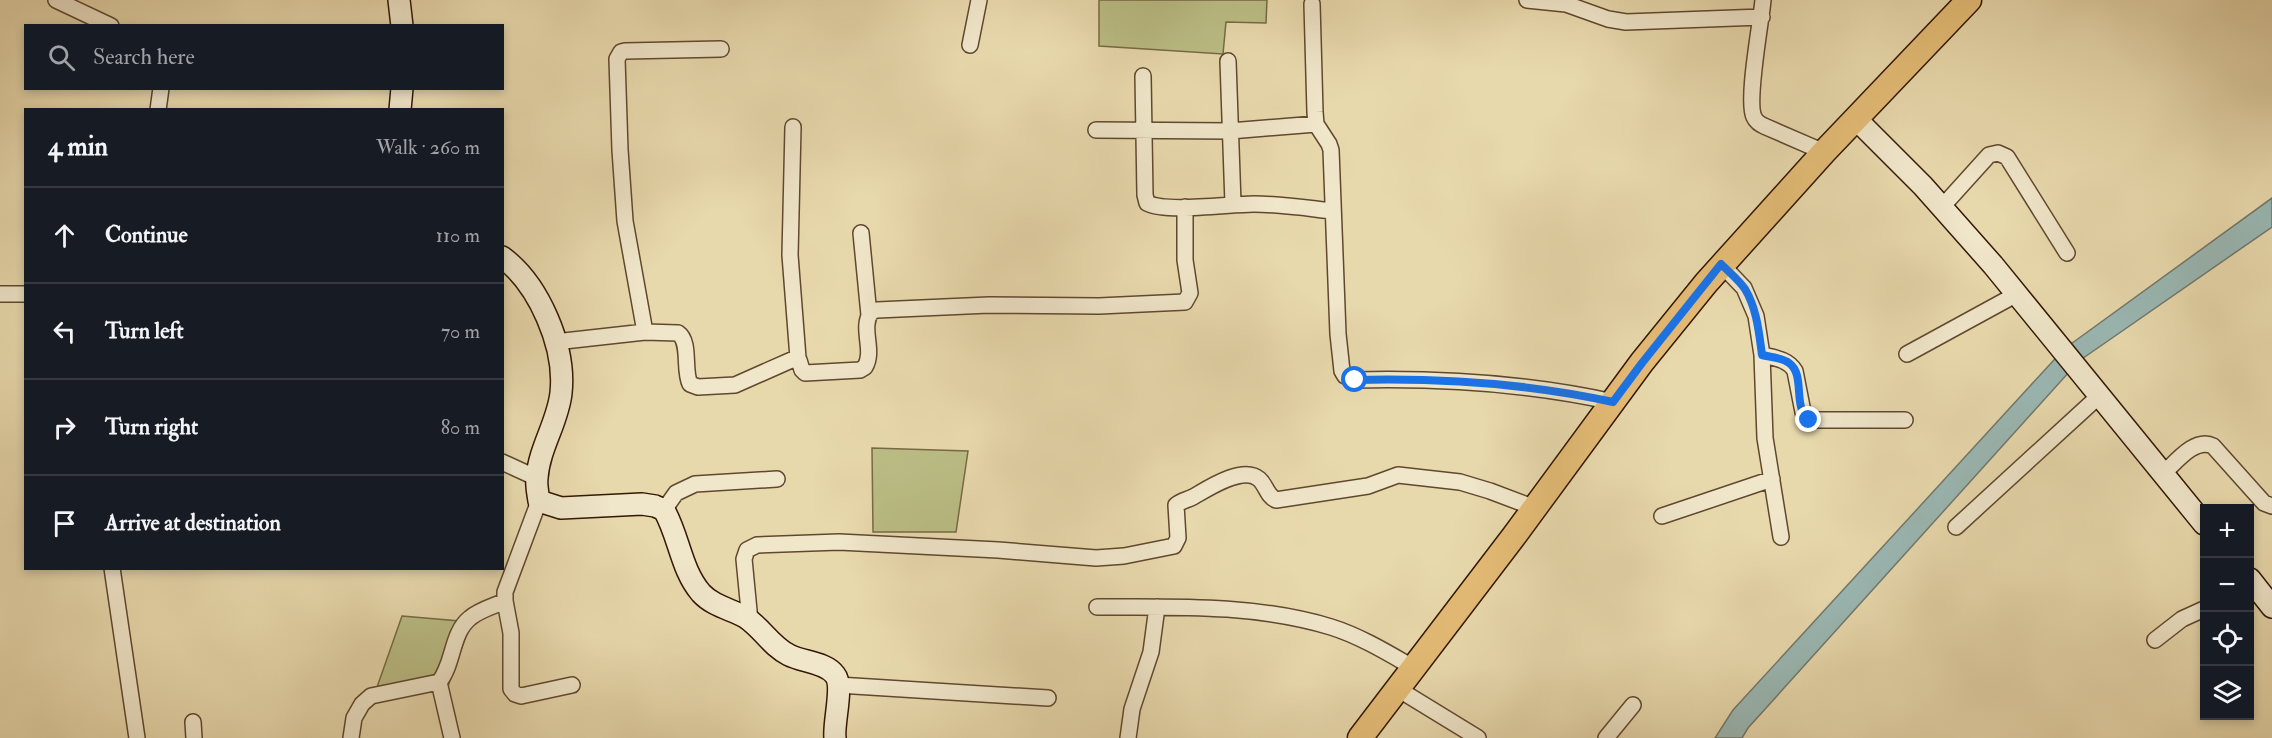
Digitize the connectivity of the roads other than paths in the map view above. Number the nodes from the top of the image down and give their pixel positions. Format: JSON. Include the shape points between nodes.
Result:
{"nodes":[{"id":1,"x":56,"y":0,"type":"edge"},
{"id":2,"x":399,"y":0,"type":"edge"},
{"id":3,"x":979,"y":0,"type":"edge"},
{"id":4,"x":1527,"y":0,"type":"edge"},
{"id":5,"x":1763,"y":0,"type":"edge"},
{"id":6,"x":1969,"y":0,"type":"edge"},
{"id":7,"x":1312,"y":4,"type":"dead end"},
{"id":8,"x":1762,"y":17,"type":"junction"},
{"id":9,"x":107,"y":24,"type":"edge"},
{"id":10,"x":402,"y":24,"type":"edge"},
{"id":11,"x":970,"y":45,"type":"dead end"},
{"id":12,"x":721,"y":49,"type":"dead end"},
{"id":13,"x":1228,"y":62,"type":"dead end"},
{"id":14,"x":1143,"y":76,"type":"dead end"},
{"id":15,"x":160,"y":90,"type":"edge"},
{"id":16,"x":402,"y":90,"type":"edge"},
{"id":17,"x":158,"y":108,"type":"edge"},
{"id":18,"x":400,"y":108,"type":"edge"},
{"id":19,"x":1857,"y":120,"type":"junction"},
{"id":20,"x":1316,"y":124,"type":"junction"},
{"id":21,"x":793,"y":127,"type":"dead end"},
{"id":22,"x":1144,"y":129,"type":"junction"},
{"id":23,"x":1096,"y":130,"type":"dead end"},
{"id":24,"x":1230,"y":131,"type":"junction"},
{"id":25,"x":1824,"y":152,"type":"junction"},
{"id":26,"x":1233,"y":204,"type":"junction"},
{"id":27,"x":1185,"y":207,"type":"junction"},
{"id":28,"x":1941,"y":207,"type":"junction"},
{"id":29,"x":1332,"y":212,"type":"junction"},
{"id":30,"x":861,"y":233,"type":"dead end"},
{"id":31,"x":2067,"y":253,"type":"dead end"},
{"id":32,"x":504,"y":259,"type":"edge"},
{"id":33,"x":1721,"y":264,"type":"junction"},
{"id":34,"x":0,"y":294,"type":"edge"},
{"id":35,"x":24,"y":294,"type":"edge"},
{"id":36,"x":2017,"y":294,"type":"junction"},
{"id":37,"x":869,"y":315,"type":"junction"},
{"id":38,"x":645,"y":332,"type":"junction"},
{"id":39,"x":555,"y":342,"type":"junction"},
{"id":40,"x":1907,"y":354,"type":"dead end"},
{"id":41,"x":1762,"y":355,"type":"junction"},
{"id":42,"x":798,"y":358,"type":"junction"},
{"id":43,"x":2099,"y":396,"type":"junction"},
{"id":44,"x":1613,"y":402,"type":"junction"},
{"id":45,"x":1905,"y":420,"type":"dead end"},
{"id":46,"x":504,"y":463,"type":"edge"},
{"id":47,"x":2163,"y":474,"type":"junction"},
{"id":48,"x":537,"y":478,"type":"junction"},
{"id":49,"x":777,"y":479,"type":"dead end"},
{"id":50,"x":1772,"y":479,"type":"junction"},
{"id":51,"x":539,"y":501,"type":"junction"},
{"id":52,"x":2272,"y":506,"type":"edge"},
{"id":53,"x":1535,"y":508,"type":"junction"},
{"id":54,"x":664,"y":510,"type":"junction"},
{"id":55,"x":1662,"y":516,"type":"dead end"},
{"id":56,"x":2200,"y":518,"type":"edge"},
{"id":57,"x":1956,"y":527,"type":"dead end"},
{"id":58,"x":1781,"y":537,"type":"dead end"},
{"id":59,"x":112,"y":570,"type":"edge"},
{"id":60,"x":2254,"y":584,"type":"edge"},
{"id":61,"x":505,"y":601,"type":"junction"},
{"id":62,"x":1097,"y":607,"type":"dead end"},
{"id":63,"x":1158,"y":607,"type":"junction"},
{"id":64,"x":2272,"y":607,"type":"edge"},
{"id":65,"x":2200,"y":611,"type":"edge"},
{"id":66,"x":750,"y":621,"type":"junction"},
{"id":67,"x":2155,"y":640,"type":"dead end"},
{"id":68,"x":1414,"y":668,"type":"junction"},
{"id":69,"x":439,"y":682,"type":"junction"},
{"id":70,"x":572,"y":685,"type":"dead end"},
{"id":71,"x":838,"y":685,"type":"junction"},
{"id":72,"x":1398,"y":689,"type":"junction"},
{"id":73,"x":1047,"y":698,"type":"dead end"},
{"id":74,"x":1633,"y":705,"type":"dead end"},
{"id":75,"x":193,"y":722,"type":"dead end"},
{"id":76,"x":137,"y":738,"type":"edge"},
{"id":77,"x":194,"y":738,"type":"edge"},
{"id":78,"x":351,"y":738,"type":"edge"},
{"id":79,"x":452,"y":738,"type":"edge"},
{"id":80,"x":835,"y":738,"type":"edge"},
{"id":81,"x":1128,"y":738,"type":"edge"},
{"id":82,"x":1360,"y":738,"type":"edge"},
{"id":83,"x":1478,"y":738,"type":"edge"},
{"id":84,"x":1606,"y":738,"type":"edge"}],
"edges":[{"from":1,"to":9,"type":"street"},
{"from":2,"to":10,"type":"street"},
{"from":3,"to":11,"type":"street"},
{"from":4,"to":8,"type":"street","via":[[1566,4],[1626,22]]},
{"from":5,"to":8,"type":"street"},
{"from":6,"to":19,"type":"main road"},
{"from":7,"to":20,"type":"street"},
{"from":8,"to":25,"type":"street","via":[[1753,85],[1755,121]]},
{"from":12,"to":38,"type":"street","via":[[625,51],[617,59],[625,221]]},
{"from":13,"to":24,"type":"street"},
{"from":14,"to":22,"type":"street"},
{"from":15,"to":17,"type":"street"},
{"from":16,"to":18,"type":"street"},
{"from":19,"to":25,"type":"main road"},
{"from":19,"to":28,"type":"street"},
{"from":20,"to":24,"type":"street"},
{"from":20,"to":29,"type":"street","via":[[1331,150]]},
{"from":21,"to":42,"type":"street","via":[[790,255]]},
{"from":22,"to":23,"type":"street"},
{"from":22,"to":24,"type":"street"},
{"from":22,"to":27,"type":"street","via":[[1145,200],[1150,205]]},
{"from":24,"to":26,"type":"street"},
{"from":25,"to":33,"type":"main road"},
{"from":26,"to":27,"type":"street"},
{"from":26,"to":29,"type":"street"},
{"from":27,"to":37,"type":"street","via":[[1185,260],[1190,293],[1185,302],[885,309]]},
{"from":28,"to":31,"type":"street","via":[[1989,155],[2002,154]]},
{"from":28,"to":36,"type":"street"},
{"from":29,"to":44,"type":"street","via":[[1338,334],[1345,376],[1355,380],[1502,384]]},
{"from":30,"to":37,"type":"street"},
{"from":32,"to":39,"type":"street","via":[[527,281],[547,315]]},
{"from":33,"to":41,"type":"street","via":[[1751,301]]},
{"from":33,"to":44,"type":"main road"},
{"from":34,"to":35,"type":"street"},
{"from":36,"to":40,"type":"street"},
{"from":36,"to":43,"type":"street"},
{"from":37,"to":42,"type":"street","via":[[869,359],[865,368],[805,373]]},
{"from":38,"to":39,"type":"street"},
{"from":38,"to":42,"type":"street","via":[[681,334],[687,377],[690,384],[698,387],[735,385]]},
{"from":39,"to":48,"type":"street","via":[[561,393]]},
{"from":41,"to":45,"type":"street","via":[[1792,366],[1803,412],[1809,420]]},
{"from":41,"to":50,"type":"street","via":[[1765,438]]},
{"from":43,"to":47,"type":"street"},
{"from":43,"to":57,"type":"street"},
{"from":44,"to":53,"type":"main road"},
{"from":46,"to":48,"type":"street"},
{"from":47,"to":52,"type":"street","via":[[2204,442],[2213,446],[2264,503]]},
{"from":47,"to":56,"type":"street"},
{"from":48,"to":51,"type":"street"},
{"from":49,"to":54,"type":"street","via":[[695,484],[676,493]]},
{"from":50,"to":55,"type":"street"},
{"from":50,"to":58,"type":"street"},
{"from":51,"to":54,"type":"street","via":[[561,508],[642,504]]},
{"from":51,"to":61,"type":"street"},
{"from":53,"to":66,"type":"street","via":[[1460,482],[1398,475],[1368,486],[1276,501],[1260,480],[1246,476],[1219,481],[1176,505],[1178,538],[1174,546],[1124,556],[1096,558],[839,542],[757,545],[747,550],[744,559]]},
{"from":53,"to":68,"type":"main road"},
{"from":54,"to":66,"type":"street","via":[[700,592]]},
{"from":59,"to":76,"type":"street"},
{"from":60,"to":64,"type":"street"},
{"from":61,"to":69,"type":"street","via":[[474,615],[461,628]]},
{"from":61,"to":70,"type":"street","via":[[512,633],[511,689],[521,696]]},
{"from":62,"to":63,"type":"street"},
{"from":63,"to":68,"type":"street","via":[[1215,607],[1305,621],[1333,628]]},
{"from":63,"to":81,"type":"street","via":[[1151,652],[1132,709]]},
{"from":65,"to":67,"type":"street","via":[[2182,619]]},
{"from":66,"to":71,"type":"street","via":[[774,646],[835,675]]},
{"from":68,"to":72,"type":"main road"},
{"from":69,"to":78,"type":"street","via":[[371,696],[354,718]]},
{"from":69,"to":79,"type":"street"},
{"from":71,"to":73,"type":"street"},
{"from":71,"to":80,"type":"street"},
{"from":72,"to":82,"type":"main road"},
{"from":72,"to":83,"type":"street"},
{"from":74,"to":84,"type":"street"},
{"from":75,"to":77,"type":"street"}]}
